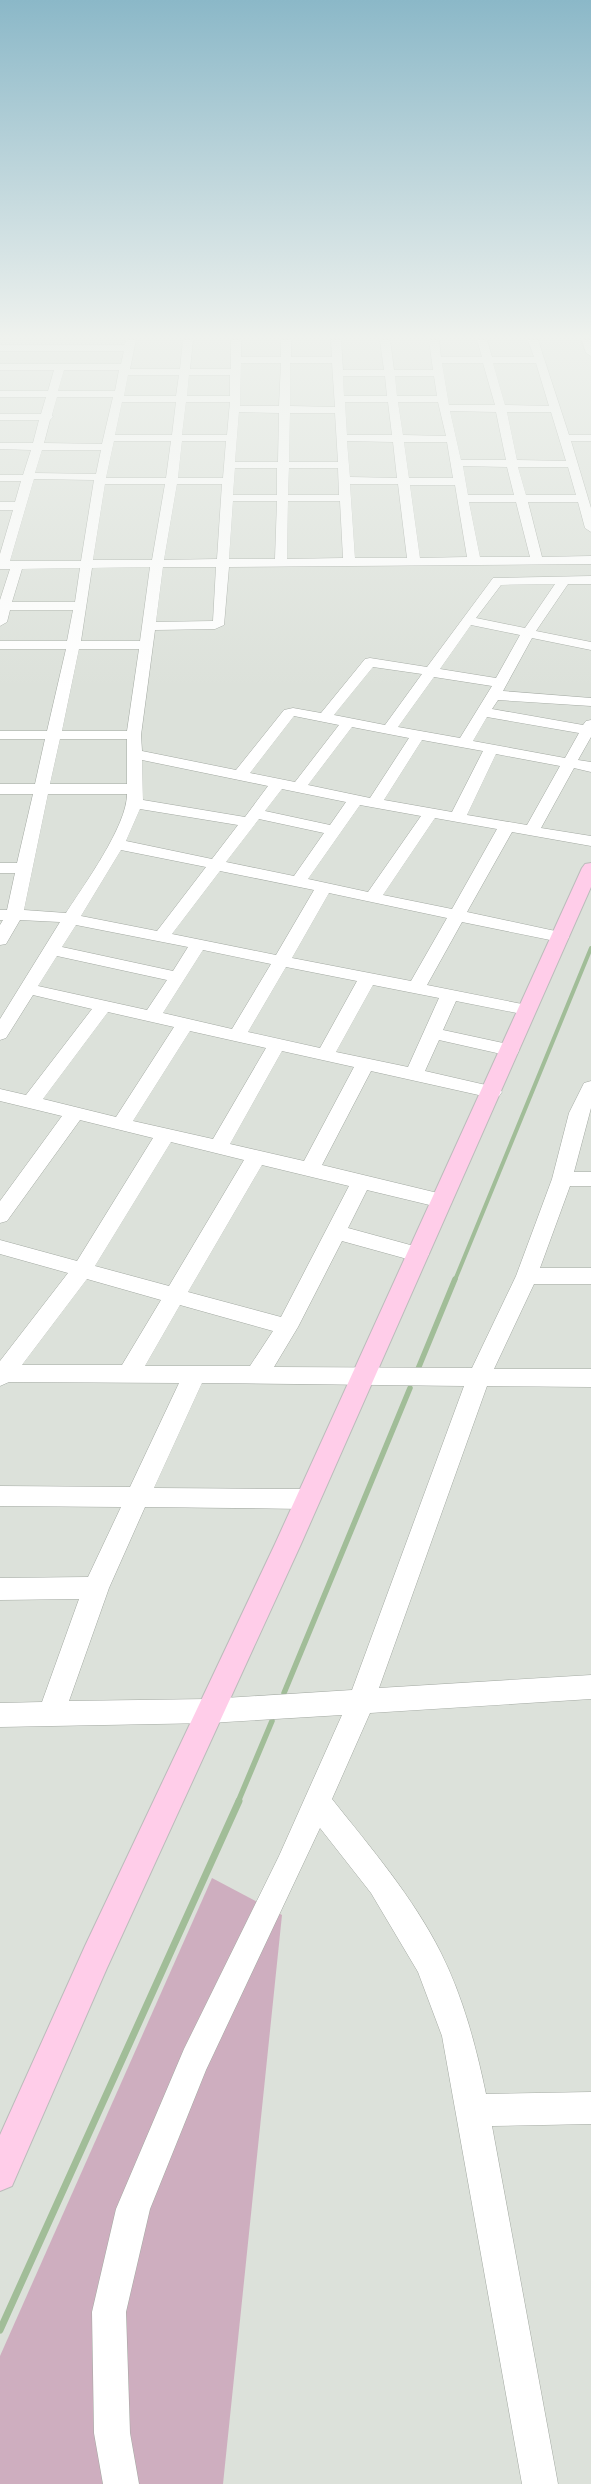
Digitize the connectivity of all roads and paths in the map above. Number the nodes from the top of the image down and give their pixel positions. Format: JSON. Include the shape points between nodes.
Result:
{"nodes":[{"id":1,"x":36,"y":456,"type":"edge"},
{"id":2,"x":105,"y":456,"type":"edge"},
{"id":3,"x":174,"y":456,"type":"edge"},
{"id":4,"x":231,"y":456,"type":"edge"},
{"id":5,"x":283,"y":456,"type":"edge"},
{"id":6,"x":343,"y":456,"type":"edge"},
{"id":7,"x":400,"y":456,"type":"edge"},
{"id":8,"x":454,"y":456,"type":"edge"},
{"id":9,"x":510,"y":456,"type":"edge"},
{"id":10,"x":569,"y":456,"type":"edge"},
{"id":11,"x":455,"y":463,"type":"junction"},
{"id":12,"x":512,"y":464,"type":"junction"},
{"id":13,"x":571,"y":464,"type":"junction"},
{"id":14,"x":230,"y":465,"type":"junction"},
{"id":15,"x":283,"y":465,"type":"junction"},
{"id":16,"x":343,"y":465,"type":"junction"},
{"id":17,"x":29,"y":477,"type":"junction"},
{"id":18,"x":0,"y":478,"type":"edge"},
{"id":19,"x":100,"y":479,"type":"junction"},
{"id":20,"x":171,"y":480,"type":"junction"},
{"id":21,"x":344,"y":480,"type":"junction"},
{"id":22,"x":228,"y":481,"type":"junction"},
{"id":23,"x":402,"y":481,"type":"junction"},
{"id":24,"x":576,"y":481,"type":"junction"},
{"id":25,"x":591,"y":481,"type":"edge"},
{"id":26,"x":458,"y":482,"type":"junction"},
{"id":27,"x":228,"y":498,"type":"junction"},
{"id":28,"x":282,"y":498,"type":"junction"},
{"id":29,"x":345,"y":498,"type":"junction"},
{"id":30,"x":461,"y":498,"type":"junction"},
{"id":31,"x":522,"y":498,"type":"junction"},
{"id":32,"x":581,"y":499,"type":"junction"},
{"id":33,"x":0,"y":506,"type":"edge"},
{"id":34,"x":20,"y":506,"type":"junction"},
{"id":35,"x":591,"y":528,"type":"edge"},
{"id":36,"x":474,"y":560,"type":"junction"},
{"id":37,"x":537,"y":560,"type":"junction"},
{"id":38,"x":591,"y":560,"type":"edge"},
{"id":39,"x":414,"y":561,"type":"junction"},
{"id":40,"x":281,"y":562,"type":"junction"},
{"id":41,"x":349,"y":562,"type":"junction"},
{"id":42,"x":156,"y":564,"type":"junction"},
{"id":43,"x":224,"y":564,"type":"junction"},
{"id":44,"x":2,"y":565,"type":"edge"},
{"id":45,"x":17,"y":565,"type":"junction"},
{"id":46,"x":86,"y":565,"type":"junction"},
{"id":47,"x":564,"y":580,"type":"junction"},
{"id":48,"x":591,"y":580,"type":"edge"},
{"id":49,"x":6,"y":606,"type":"junction"},
{"id":50,"x":80,"y":606,"type":"junction"},
{"id":51,"x":470,"y":621,"type":"junction"},
{"id":52,"x":0,"y":622,"type":"edge"},
{"id":53,"x":150,"y":626,"type":"junction"},
{"id":54,"x":528,"y":633,"type":"junction"},
{"id":55,"x":0,"y":645,"type":"edge"},
{"id":56,"x":73,"y":645,"type":"junction"},
{"id":57,"x":147,"y":645,"type":"junction"},
{"id":58,"x":591,"y":646,"type":"edge"},
{"id":59,"x":433,"y":670,"type":"junction"},
{"id":60,"x":497,"y":689,"type":"junction"},
{"id":61,"x":591,"y":702,"type":"edge"},
{"id":62,"x":484,"y":712,"type":"junction"},
{"id":63,"x":325,"y":717,"type":"junction"},
{"id":64,"x":349,"y":721,"type":"junction"},
{"id":65,"x":589,"y":727,"type":"edge"},
{"id":66,"x":389,"y":729,"type":"junction"},
{"id":67,"x":419,"y":734,"type":"junction"},
{"id":68,"x":0,"y":735,"type":"edge"},
{"id":69,"x":54,"y":735,"type":"junction"},
{"id":70,"x":134,"y":735,"type":"junction"},
{"id":71,"x":464,"y":743,"type":"junction"},
{"id":72,"x":492,"y":748,"type":"junction"},
{"id":73,"x":135,"y":754,"type":"junction"},
{"id":74,"x":568,"y":762,"type":"junction"},
{"id":75,"x":591,"y":767,"type":"edge"},
{"id":76,"x":241,"y":774,"type":"junction"},
{"id":77,"x":279,"y":782,"type":"junction"},
{"id":78,"x":299,"y":787,"type":"junction"},
{"id":79,"x":0,"y":789,"type":"edge"},
{"id":80,"x":42,"y":789,"type":"junction"},
{"id":81,"x":135,"y":796,"type":"junction"},
{"id":82,"x":356,"y":799,"type":"junction"},
{"id":83,"x":374,"y":803,"type":"junction"},
{"id":84,"x":431,"y":814,"type":"junction"},
{"id":85,"x":251,"y":818,"type":"junction"},
{"id":86,"x":457,"y":818,"type":"junction"},
{"id":87,"x":507,"y":826,"type":"junction"},
{"id":88,"x":334,"y":830,"type":"junction"},
{"id":89,"x":532,"y":830,"type":"junction"},
{"id":90,"x":591,"y":841,"type":"edge"},
{"id":91,"x":117,"y":844,"type":"junction"},
{"id":92,"x":216,"y":865,"type":"junction"},
{"id":93,"x":0,"y":868,"type":"edge"},
{"id":94,"x":24,"y":868,"type":"junction"},
{"id":95,"x":591,"y":868,"type":"edge"},
{"id":96,"x":298,"y":882,"type":"junction"},
{"id":97,"x":324,"y":888,"type":"junction"},
{"id":98,"x":372,"y":898,"type":"junction"},
{"id":99,"x":7,"y":915,"type":"edge"},
{"id":100,"x":456,"y":915,"type":"junction"},
{"id":101,"x":72,"y":919,"type":"junction"},
{"id":102,"x":162,"y":936,"type":"junction"},
{"id":103,"x":560,"y":937,"type":"junction"},
{"id":104,"x":0,"y":940,"type":"edge"},
{"id":105,"x":199,"y":944,"type":"junction"},
{"id":106,"x":52,"y":950,"type":"junction"},
{"id":107,"x":282,"y":960,"type":"junction"},
{"id":108,"x":178,"y":977,"type":"junction"},
{"id":109,"x":368,"y":977,"type":"junction"},
{"id":110,"x":417,"y":987,"type":"junction"},
{"id":111,"x":28,"y":989,"type":"junction"},
{"id":112,"x":450,"y":994,"type":"junction"},
{"id":113,"x":103,"y":1006,"type":"junction"},
{"id":114,"x":528,"y":1010,"type":"junction"},
{"id":115,"x":152,"y":1017,"type":"junction"},
{"id":116,"x":185,"y":1024,"type":"junction"},
{"id":117,"x":433,"y":1033,"type":"junction"},
{"id":118,"x":0,"y":1034,"type":"edge"},
{"id":119,"x":237,"y":1036,"type":"junction"},
{"id":120,"x":277,"y":1044,"type":"junction"},
{"id":121,"x":510,"y":1050,"type":"junction"},
{"id":122,"x":325,"y":1055,"type":"junction"},
{"id":123,"x":365,"y":1064,"type":"junction"},
{"id":124,"x":414,"y":1074,"type":"junction"},
{"id":125,"x":591,"y":1088,"type":"edge"},
{"id":126,"x":492,"y":1092,"type":"junction"},
{"id":127,"x":0,"y":1095,"type":"edge"},
{"id":128,"x":31,"y":1102,"type":"junction"},
{"id":129,"x":75,"y":1113,"type":"junction"},
{"id":130,"x":585,"y":1113,"type":"edge"},
{"id":131,"x":122,"y":1124,"type":"junction"},
{"id":132,"x":166,"y":1134,"type":"junction"},
{"id":133,"x":219,"y":1146,"type":"junction"},
{"id":134,"x":257,"y":1156,"type":"junction"},
{"id":135,"x":310,"y":1169,"type":"junction"},
{"id":136,"x":562,"y":1179,"type":"junction"},
{"id":137,"x":591,"y":1179,"type":"edge"},
{"id":138,"x":361,"y":1182,"type":"junction"},
{"id":139,"x":442,"y":1200,"type":"junction"},
{"id":140,"x":0,"y":1216,"type":"edge"},
{"id":141,"x":337,"y":1232,"type":"junction"},
{"id":142,"x":0,"y":1247,"type":"edge"},
{"id":143,"x":418,"y":1254,"type":"junction"},
{"id":144,"x":82,"y":1270,"type":"junction"},
{"id":145,"x":527,"y":1276,"type":"junction"},
{"id":146,"x":591,"y":1276,"type":"edge"},
{"id":147,"x":175,"y":1296,"type":"junction"},
{"id":148,"x":286,"y":1327,"type":"junction"},
{"id":149,"x":1,"y":1374,"type":"edge"},
{"id":150,"x":129,"y":1374,"type":"junction"},
{"id":151,"x":194,"y":1376,"type":"junction"},
{"id":152,"x":256,"y":1376,"type":"junction"},
{"id":153,"x":362,"y":1377,"type":"junction"},
{"id":154,"x":479,"y":1377,"type":"junction"},
{"id":155,"x":591,"y":1378,"type":"edge"},
{"id":156,"x":0,"y":1496,"type":"edge"},
{"id":157,"x":139,"y":1497,"type":"junction"},
{"id":158,"x":307,"y":1499,"type":"junction"},
{"id":159,"x":96,"y":1588,"type":"junction"},
{"id":160,"x":0,"y":1589,"type":"edge"},
{"id":161,"x":591,"y":1687,"type":"edge"},
{"id":162,"x":361,"y":1702,"type":"junction"},
{"id":163,"x":209,"y":1711,"type":"junction"},
{"id":164,"x":51,"y":1713,"type":"junction"},
{"id":165,"x":0,"y":1715,"type":"edge"},
{"id":166,"x":317,"y":1802,"type":"junction"},
{"id":167,"x":591,"y":2108,"type":"edge"},
{"id":168,"x":473,"y":2110,"type":"junction"},
{"id":169,"x":0,"y":2174,"type":"edge"},
{"id":170,"x":121,"y":2484,"type":"edge"},
{"id":171,"x":540,"y":2484,"type":"edge"}],
"edges":[{"from":1,"to":17,"type":"street"},
{"from":2,"to":19,"type":"street"},
{"from":3,"to":20,"type":"street"},
{"from":4,"to":14,"type":"street"},
{"from":5,"to":15,"type":"street"},
{"from":6,"to":16,"type":"street"},
{"from":7,"to":23,"type":"street"},
{"from":8,"to":11,"type":"street"},
{"from":9,"to":12,"type":"street"},
{"from":10,"to":13,"type":"street"},
{"from":11,"to":12,"type":"street"},
{"from":11,"to":26,"type":"street"},
{"from":12,"to":13,"type":"street"},
{"from":12,"to":31,"type":"street"},
{"from":13,"to":24,"type":"street"},
{"from":14,"to":15,"type":"street"},
{"from":14,"to":22,"type":"street"},
{"from":15,"to":16,"type":"street"},
{"from":15,"to":28,"type":"street"},
{"from":16,"to":21,"type":"street"},
{"from":17,"to":18,"type":"street"},
{"from":17,"to":19,"type":"street"},
{"from":17,"to":34,"type":"street"},
{"from":19,"to":20,"type":"street"},
{"from":19,"to":46,"type":"street"},
{"from":20,"to":22,"type":"street"},
{"from":20,"to":42,"type":"street","via":[[168,512]]},
{"from":21,"to":23,"type":"street"},
{"from":21,"to":29,"type":"street"},
{"from":22,"to":27,"type":"street"},
{"from":23,"to":26,"type":"street"},
{"from":23,"to":39,"type":"street"},
{"from":24,"to":25,"type":"street"},
{"from":24,"to":32,"type":"street"},
{"from":26,"to":30,"type":"street"},
{"from":27,"to":28,"type":"street"},
{"from":27,"to":43,"type":"street"},
{"from":28,"to":29,"type":"street"},
{"from":28,"to":40,"type":"street"},
{"from":29,"to":41,"type":"street"},
{"from":30,"to":31,"type":"street"},
{"from":30,"to":36,"type":"street"},
{"from":31,"to":32,"type":"street"},
{"from":31,"to":37,"type":"street"},
{"from":32,"to":35,"type":"street"},
{"from":33,"to":34,"type":"street"},
{"from":34,"to":44,"type":"street"},
{"from":36,"to":37,"type":"street"},
{"from":36,"to":39,"type":"street"},
{"from":37,"to":38,"type":"street"},
{"from":39,"to":41,"type":"street"},
{"from":40,"to":41,"type":"street"},
{"from":40,"to":43,"type":"street"},
{"from":42,"to":43,"type":"street"},
{"from":42,"to":46,"type":"street"},
{"from":42,"to":53,"type":"street"},
{"from":43,"to":53,"type":"street","via":[[218,624]]},
{"from":44,"to":45,"type":"street"},
{"from":45,"to":46,"type":"street"},
{"from":45,"to":49,"type":"street"},
{"from":46,"to":50,"type":"street"},
{"from":47,"to":48,"type":"street"},
{"from":47,"to":51,"type":"street","via":[[499,580]]},
{"from":47,"to":54,"type":"street"},
{"from":49,"to":50,"type":"street"},
{"from":49,"to":52,"type":"street"},
{"from":50,"to":56,"type":"street"},
{"from":51,"to":54,"type":"street"},
{"from":51,"to":59,"type":"street"},
{"from":53,"to":57,"type":"street"},
{"from":54,"to":58,"type":"street"},
{"from":54,"to":60,"type":"street"},
{"from":55,"to":56,"type":"street"},
{"from":56,"to":57,"type":"street"},
{"from":56,"to":69,"type":"street"},
{"from":57,"to":70,"type":"street"},
{"from":59,"to":60,"type":"street"},
{"from":59,"to":63,"type":"street","via":[[366,663]]},
{"from":59,"to":66,"type":"street"},
{"from":60,"to":61,"type":"street"},
{"from":60,"to":62,"type":"street"},
{"from":62,"to":65,"type":"street"},
{"from":62,"to":71,"type":"street"},
{"from":63,"to":64,"type":"street"},
{"from":63,"to":76,"type":"street","via":[[288,713]]},
{"from":64,"to":66,"type":"street"},
{"from":64,"to":78,"type":"street"},
{"from":65,"to":74,"type":"street"},
{"from":66,"to":67,"type":"street"},
{"from":67,"to":71,"type":"street"},
{"from":67,"to":83,"type":"street"},
{"from":68,"to":69,"type":"street"},
{"from":69,"to":70,"type":"street"},
{"from":69,"to":80,"type":"street"},
{"from":70,"to":73,"type":"street"},
{"from":71,"to":72,"type":"street"},
{"from":72,"to":74,"type":"street"},
{"from":72,"to":86,"type":"street"},
{"from":73,"to":76,"type":"street"},
{"from":73,"to":81,"type":"street"},
{"from":74,"to":75,"type":"street"},
{"from":74,"to":89,"type":"street"},
{"from":76,"to":77,"type":"street"},
{"from":77,"to":78,"type":"street"},
{"from":77,"to":85,"type":"street"},
{"from":78,"to":82,"type":"street"},
{"from":79,"to":80,"type":"street"},
{"from":80,"to":81,"type":"street"},
{"from":80,"to":94,"type":"street"},
{"from":81,"to":85,"type":"street"},
{"from":81,"to":91,"type":"street"},
{"from":82,"to":83,"type":"street"},
{"from":82,"to":88,"type":"street"},
{"from":83,"to":84,"type":"street"},
{"from":84,"to":86,"type":"street"},
{"from":84,"to":98,"type":"street"},
{"from":85,"to":88,"type":"street"},
{"from":85,"to":92,"type":"street"},
{"from":86,"to":87,"type":"street"},
{"from":87,"to":89,"type":"street"},
{"from":87,"to":100,"type":"street"},
{"from":88,"to":96,"type":"street"},
{"from":89,"to":90,"type":"street"},
{"from":91,"to":92,"type":"street"},
{"from":91,"to":101,"type":"street"},
{"from":92,"to":96,"type":"street"},
{"from":92,"to":102,"type":"street"},
{"from":93,"to":94,"type":"street"},
{"from":94,"to":99,"type":"street"},
{"from":95,"to":103,"type":"main road"},
{"from":96,"to":97,"type":"street"},
{"from":97,"to":98,"type":"street"},
{"from":97,"to":107,"type":"street"},
{"from":98,"to":100,"type":"street"},
{"from":99,"to":101,"type":"street","via":[[42,915]]},
{"from":99,"to":104,"type":"street"},
{"from":100,"to":103,"type":"street"},
{"from":100,"to":110,"type":"street"},
{"from":101,"to":102,"type":"street"},
{"from":101,"to":106,"type":"street"},
{"from":102,"to":105,"type":"street"},
{"from":103,"to":114,"type":"main road"},
{"from":105,"to":107,"type":"street"},
{"from":105,"to":108,"type":"street"},
{"from":106,"to":108,"type":"street"},
{"from":106,"to":111,"type":"street"},
{"from":107,"to":109,"type":"street"},
{"from":107,"to":119,"type":"street"},
{"from":108,"to":115,"type":"street"},
{"from":109,"to":110,"type":"street"},
{"from":109,"to":122,"type":"street"},
{"from":110,"to":112,"type":"street"},
{"from":111,"to":113,"type":"street"},
{"from":111,"to":118,"type":"street"},
{"from":112,"to":114,"type":"street"},
{"from":112,"to":117,"type":"street"},
{"from":113,"to":115,"type":"street"},
{"from":113,"to":128,"type":"street"},
{"from":114,"to":121,"type":"main road"},
{"from":115,"to":116,"type":"street"},
{"from":116,"to":119,"type":"street"},
{"from":116,"to":131,"type":"street"},
{"from":117,"to":121,"type":"street"},
{"from":117,"to":124,"type":"street"},
{"from":119,"to":120,"type":"street"},
{"from":120,"to":122,"type":"street"},
{"from":120,"to":133,"type":"street"},
{"from":121,"to":126,"type":"main road"},
{"from":122,"to":123,"type":"street"},
{"from":123,"to":124,"type":"street"},
{"from":123,"to":135,"type":"street"},
{"from":124,"to":126,"type":"street"},
{"from":125,"to":130,"type":"street"},
{"from":126,"to":139,"type":"main road"},
{"from":127,"to":128,"type":"street"},
{"from":128,"to":129,"type":"street"},
{"from":129,"to":131,"type":"street"},
{"from":129,"to":140,"type":"street"},
{"from":130,"to":136,"type":"street"},
{"from":131,"to":132,"type":"street"},
{"from":132,"to":133,"type":"street"},
{"from":132,"to":144,"type":"street"},
{"from":133,"to":134,"type":"street"},
{"from":134,"to":135,"type":"street"},
{"from":134,"to":147,"type":"street"},
{"from":135,"to":138,"type":"street"},
{"from":136,"to":137,"type":"street"},
{"from":136,"to":145,"type":"street"},
{"from":138,"to":139,"type":"street"},
{"from":138,"to":141,"type":"street"},
{"from":139,"to":143,"type":"main road"},
{"from":141,"to":143,"type":"street"},
{"from":141,"to":148,"type":"street"},
{"from":142,"to":144,"type":"street"},
{"from":143,"to":153,"type":"main road"},
{"from":144,"to":147,"type":"street"},
{"from":144,"to":149,"type":"street"},
{"from":145,"to":146,"type":"street"},
{"from":145,"to":154,"type":"street"},
{"from":147,"to":148,"type":"street"},
{"from":147,"to":150,"type":"street"},
{"from":148,"to":152,"type":"street"},
{"from":149,"to":150,"type":"street"},
{"from":150,"to":151,"type":"street"},
{"from":151,"to":152,"type":"street"},
{"from":151,"to":157,"type":"street"},
{"from":152,"to":153,"type":"street"},
{"from":153,"to":154,"type":"street"},
{"from":153,"to":158,"type":"main road"},
{"from":154,"to":155,"type":"street"},
{"from":154,"to":162,"type":"street"},
{"from":156,"to":157,"type":"street"},
{"from":157,"to":158,"type":"street"},
{"from":157,"to":159,"type":"street"},
{"from":158,"to":163,"type":"main road"},
{"from":159,"to":160,"type":"street"},
{"from":159,"to":164,"type":"street"},
{"from":161,"to":162,"type":"street"},
{"from":162,"to":163,"type":"street"},
{"from":162,"to":166,"type":"street"},
{"from":163,"to":164,"type":"street"},
{"from":163,"to":169,"type":"main road"},
{"from":164,"to":165,"type":"street"},
{"from":166,"to":168,"type":"street","via":[[380,1883],[430,1963],[458,2036]]},
{"from":166,"to":170,"type":"street","via":[[289,1866],[195,2060],[133,2209],[109,2312],[112,2433]]},
{"from":167,"to":168,"type":"street"},
{"from":168,"to":171,"type":"street"}]}
